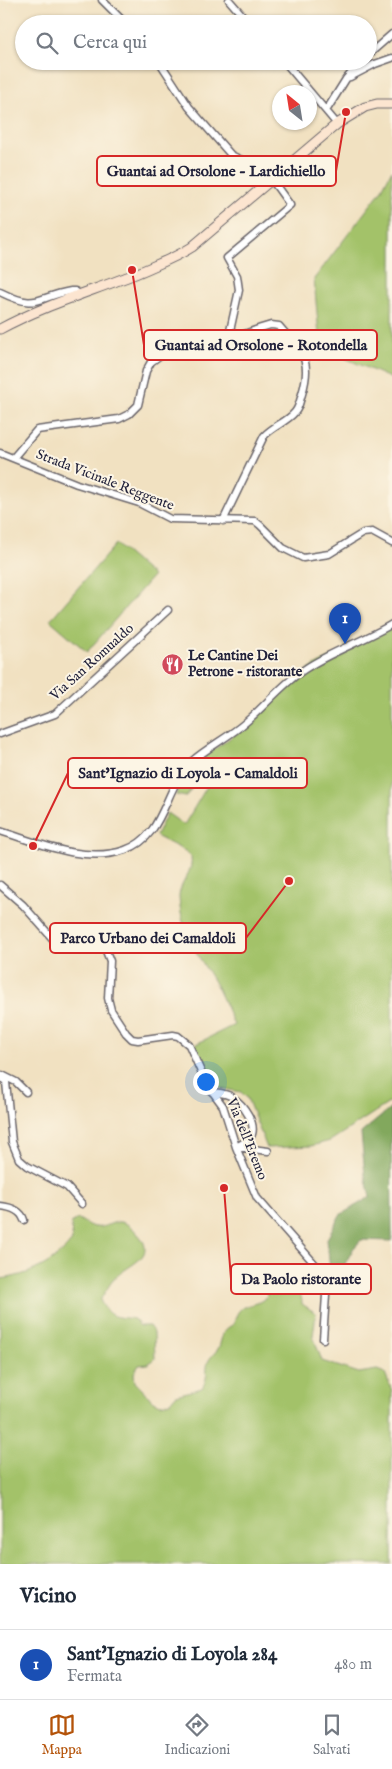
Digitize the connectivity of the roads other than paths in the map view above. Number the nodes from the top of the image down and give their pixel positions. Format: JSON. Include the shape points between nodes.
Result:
{"nodes":[{"id":1,"x":102,"y":0,"type":"edge"},
{"id":2,"x":229,"y":0,"type":"edge"},
{"id":3,"x":117,"y":15,"type":"edge"},
{"id":4,"x":242,"y":15,"type":"edge"},
{"id":5,"x":392,"y":34,"type":"edge"},
{"id":6,"x":377,"y":47,"type":"edge"},
{"id":7,"x":392,"y":58,"type":"edge"},
{"id":8,"x":377,"y":63,"type":"edge"},
{"id":9,"x":165,"y":70,"type":"edge"},
{"id":10,"x":292,"y":70,"type":"edge"},
{"id":11,"x":354,"y":70,"type":"edge"},
{"id":12,"x":363,"y":70,"type":"edge"},
{"id":13,"x":346,"y":79,"type":"junction"},
{"id":14,"x":392,"y":104,"type":"edge"},
{"id":15,"x":326,"y":111,"type":"junction"},
{"id":16,"x":338,"y":124,"type":"junction"},
{"id":17,"x":272,"y":180,"type":"junction"},
{"id":18,"x":0,"y":292,"type":"edge"},
{"id":19,"x":81,"y":295,"type":"junction"},
{"id":20,"x":0,"y":329,"type":"edge"},
{"id":21,"x":228,"y":340,"type":"junction"},
{"id":22,"x":0,"y":453,"type":"edge"},
{"id":23,"x":13,"y":458,"type":"junction"},
{"id":24,"x":223,"y":521,"type":"junction"},
{"id":25,"x":392,"y":543,"type":"edge"},
{"id":26,"x":168,"y":610,"type":"dead end"},
{"id":27,"x":392,"y":624,"type":"edge"},
{"id":28,"x":0,"y":734,"type":"edge"},
{"id":29,"x":0,"y":831,"type":"edge"},
{"id":30,"x":0,"y":885,"type":"edge"},
{"id":31,"x":0,"y":1075,"type":"edge"},
{"id":32,"x":26,"y":1092,"type":"dead end"},
{"id":33,"x":212,"y":1092,"type":"junction"},
{"id":34,"x":236,"y":1147,"type":"junction"},
{"id":35,"x":268,"y":1151,"type":"dead end"},
{"id":36,"x":82,"y":1204,"type":"dead end"},
{"id":37,"x":0,"y":1206,"type":"edge"},
{"id":38,"x":24,"y":1220,"type":"dead end"},
{"id":39,"x":302,"y":1269,"type":"dead end"},
{"id":40,"x":324,"y":1286,"type":"junction"},
{"id":41,"x":322,"y":1339,"type":"dead end"}],
"edges":[{"from":1,"to":3,"type":"street"},
{"from":2,"to":4,"type":"street"},
{"from":5,"to":6,"type":"street"},
{"from":7,"to":8,"type":"street"},
{"from":9,"to":17,"type":"street","via":[[189,107],[231,155],[261,169]]},
{"from":10,"to":15,"type":"street"},
{"from":11,"to":13,"type":"street"},
{"from":12,"to":13,"type":"street"},
{"from":13,"to":15,"type":"street"},
{"from":14,"to":16,"type":"street","via":[[365,107]]},
{"from":15,"to":16,"type":"street"},
{"from":16,"to":17,"type":"street"},
{"from":17,"to":19,"type":"street","via":[[178,256]]},
{"from":17,"to":21,"type":"street","via":[[290,205],[227,258],[237,276],[239,290]]},
{"from":18,"to":19,"type":"street","via":[[29,303],[71,291]]},
{"from":19,"to":20,"type":"street"},
{"from":21,"to":23,"type":"street","via":[[202,334],[186,336],[151,362],[138,405],[130,414],[119,419],[36,430]]},
{"from":21,"to":24,"type":"street","via":[[261,328],[279,326],[306,361],[304,387],[296,412],[264,436]]},
{"from":22,"to":23,"type":"street","name":"Strada Vicinale Reggente"},
{"from":23,"to":24,"type":"street","name":"Strada Vicinale Reggente","via":[[77,484],[139,503],[170,519]]},
{"from":24,"to":25,"type":"street","name":"Strada Vicinale Reggente","via":[[255,522],[283,548],[303,558],[329,554],[364,533],[372,532]]},
{"from":26,"to":28,"type":"street","name":"Via San Romualdo","via":[[55,714]]},
{"from":27,"to":29,"type":"street","via":[[303,670],[244,723],[192,762],[180,776],[152,833],[142,842],[118,852],[85,854]]},
{"from":30,"to":33,"type":"street","name":"Via dell'Eremo","via":[[53,939],[68,942],[88,936],[99,939],[110,961],[108,998],[111,1010],[126,1033],[138,1040],[173,1035],[185,1041]]},
{"from":31,"to":32,"type":"street","via":[[16,1082]]},
{"from":31,"to":36,"type":"street","via":[[6,1082],[12,1142],[19,1159],[67,1187]]},
{"from":33,"to":34,"type":"street","name":"Via dell'Eremo","via":[[225,1111]]},
{"from":33,"to":34,"type":"street","via":[[226,1094],[246,1110],[251,1137]]},
{"from":34,"to":35,"type":"street"},
{"from":34,"to":40,"type":"street","name":"Via dell'Eremo","via":[[257,1198],[320,1270]]},
{"from":37,"to":38,"type":"street","via":[[16,1210]]},
{"from":39,"to":40,"type":"street","via":[[311,1271]]},
{"from":40,"to":41,"type":"street","name":"Via dell'Eremo"}]}
